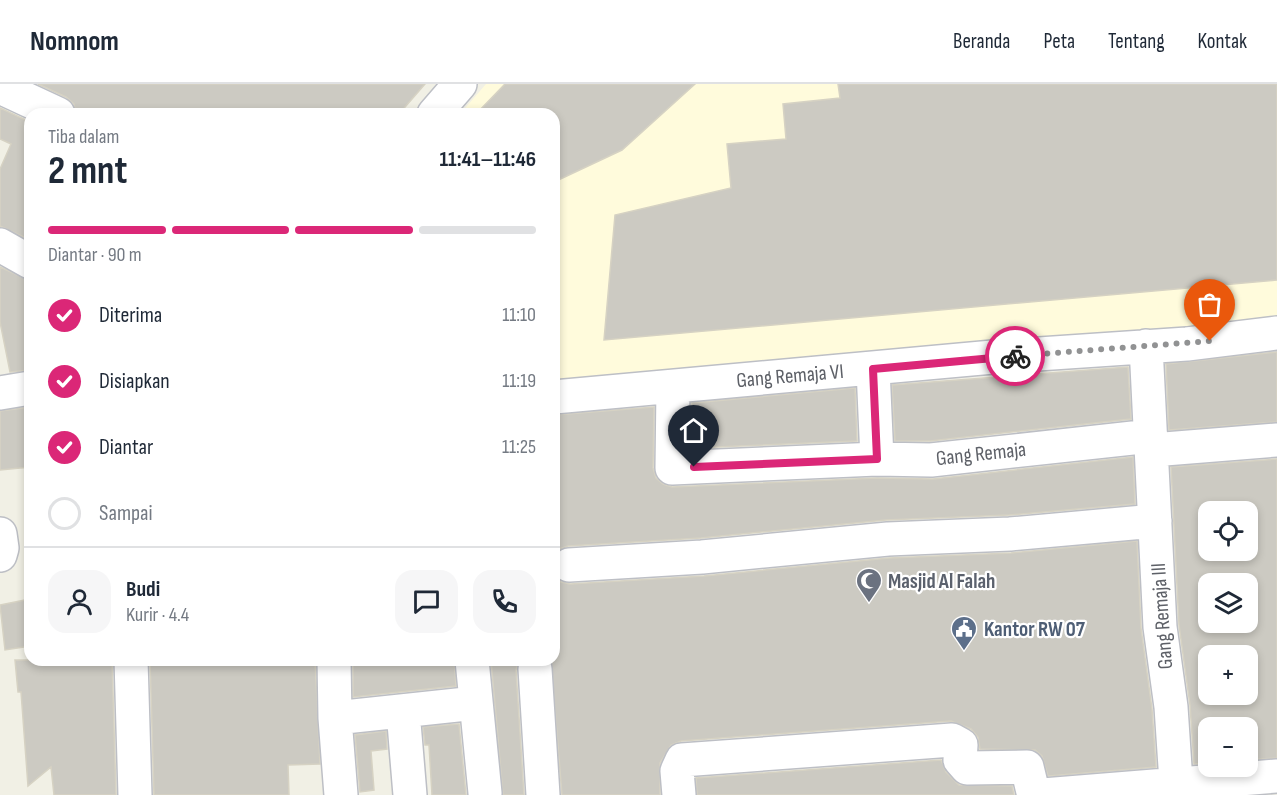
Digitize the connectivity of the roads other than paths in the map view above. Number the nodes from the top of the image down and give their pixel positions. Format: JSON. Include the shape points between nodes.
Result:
{"nodes":[{"id":1,"x":460,"y":84,"type":"edge"},
{"id":2,"x":0,"y":87,"type":"edge"},
{"id":3,"x":45,"y":108,"type":"edge"},
{"id":4,"x":439,"y":108,"type":"edge"},
{"id":5,"x":0,"y":245,"type":"edge"},
{"id":6,"x":24,"y":259,"type":"edge"},
{"id":7,"x":1277,"y":333,"type":"edge"},
{"id":8,"x":1146,"y":346,"type":"junction"},
{"id":9,"x":873,"y":369,"type":"junction"},
{"id":10,"x":673,"y":387,"type":"junction"},
{"id":11,"x":24,"y":389,"type":"edge"},
{"id":12,"x":0,"y":393,"type":"edge"},
{"id":13,"x":560,"y":396,"type":"edge"},
{"id":14,"x":1277,"y":440,"type":"edge"},
{"id":15,"x":1151,"y":443,"type":"junction"},
{"id":16,"x":877,"y":459,"type":"junction"},
{"id":17,"x":1155,"y":521,"type":"junction"},
{"id":18,"x":0,"y":534,"type":"edge"},
{"id":19,"x":0,"y":555,"type":"edge"},
{"id":20,"x":569,"y":565,"type":"dead end"},
{"id":21,"x":131,"y":666,"type":"edge"},
{"id":22,"x":334,"y":666,"type":"edge"},
{"id":23,"x":473,"y":666,"type":"edge"},
{"id":24,"x":535,"y":669,"type":"dead end"},
{"id":25,"x":476,"y":703,"type":"junction"},
{"id":26,"x":403,"y":711,"type":"junction"},
{"id":27,"x":335,"y":718,"type":"junction"},
{"id":28,"x":1277,"y":776,"type":"edge"},
{"id":29,"x":1176,"y":782,"type":"junction"},
{"id":30,"x":485,"y":793,"type":"dead end"},
{"id":31,"x":135,"y":795,"type":"edge"},
{"id":32,"x":341,"y":795,"type":"edge"},
{"id":33,"x":410,"y":795,"type":"edge"},
{"id":34,"x":543,"y":795,"type":"edge"},
{"id":35,"x":679,"y":795,"type":"edge"},
{"id":36,"x":1042,"y":795,"type":"edge"}],
"edges":[{"from":1,"to":4,"type":"street"},
{"from":2,"to":3,"type":"street"},
{"from":5,"to":6,"type":"street"},
{"from":7,"to":8,"type":"street","name":"Gang Remaja VI"},
{"from":8,"to":9,"type":"street","name":"Gang Remaja VI"},
{"from":8,"to":15,"type":"street","name":"Gang Remaja III"},
{"from":9,"to":10,"type":"street","name":"Gang Remaja VI"},
{"from":9,"to":16,"type":"street"},
{"from":10,"to":13,"type":"street","name":"Gang Remaja VI"},
{"from":10,"to":16,"type":"street","name":"Gang Remaja","via":[[672,468]]},
{"from":11,"to":12,"type":"street"},
{"from":14,"to":15,"type":"street","name":"Gang Remaja"},
{"from":15,"to":16,"type":"street","name":"Gang Remaja","via":[[930,460]]},
{"from":15,"to":17,"type":"street","name":"Gang Remaja III"},
{"from":17,"to":20,"type":"street"},
{"from":17,"to":29,"type":"street","name":"Gang Remaja III","via":[[1160,627]]},
{"from":18,"to":19,"type":"street"},
{"from":21,"to":31,"type":"street"},
{"from":22,"to":27,"type":"street"},
{"from":23,"to":25,"type":"street"},
{"from":24,"to":34,"type":"street"},
{"from":25,"to":26,"type":"street"},
{"from":25,"to":30,"type":"street"},
{"from":26,"to":27,"type":"street"},
{"from":26,"to":33,"type":"street"},
{"from":27,"to":32,"type":"street"},
{"from":28,"to":29,"type":"street"},
{"from":29,"to":36,"type":"street"},
{"from":35,"to":36,"type":"street","via":[[677,771],[682,760],[952,740],[961,745],[960,760],[967,768],[1027,767],[1033,792]]}]}
